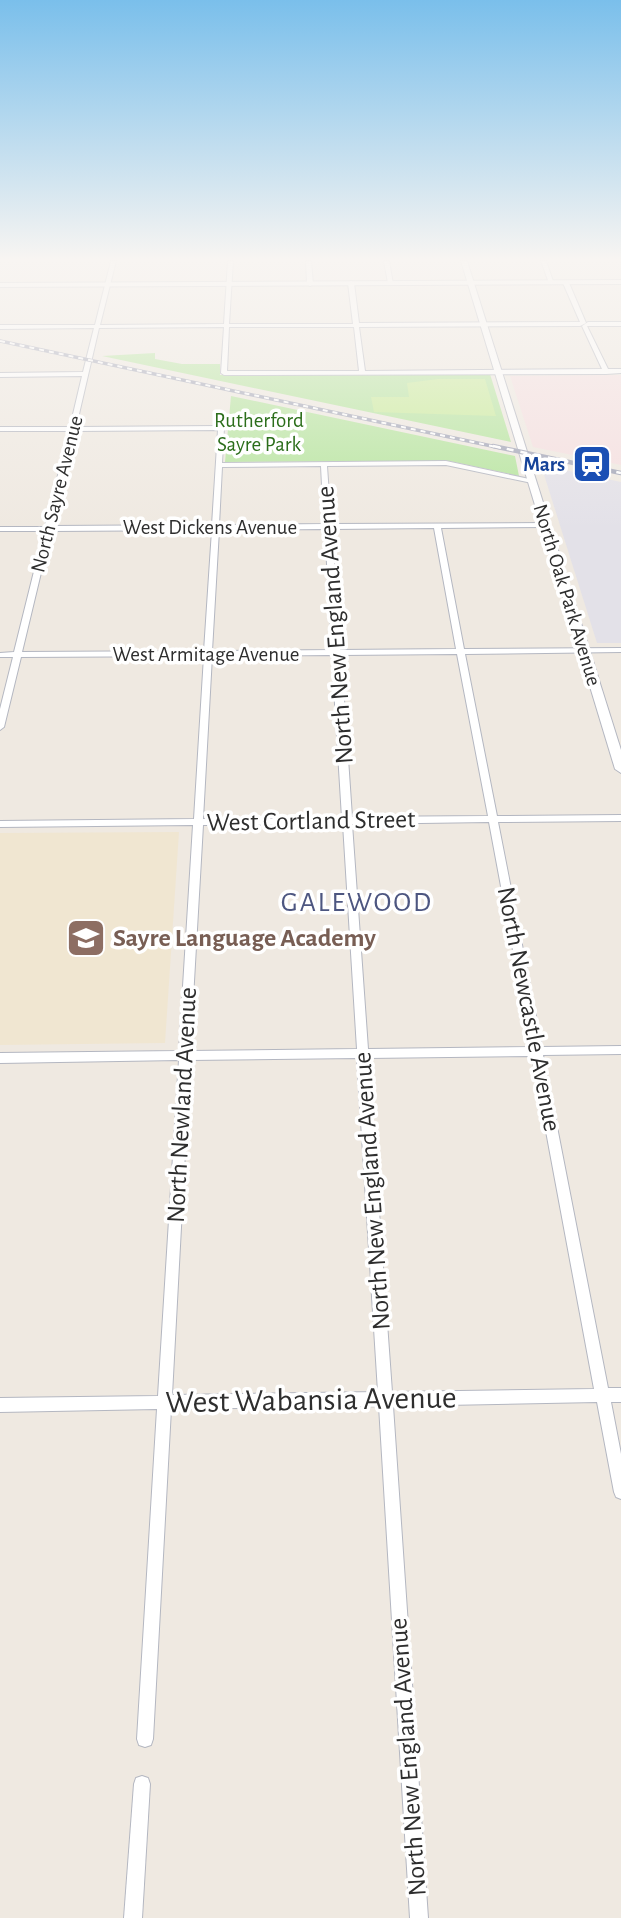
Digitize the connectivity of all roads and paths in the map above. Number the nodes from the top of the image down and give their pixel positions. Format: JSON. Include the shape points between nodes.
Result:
{"nodes":[{"id":1,"x":91,"y":351,"type":"edge"},
{"id":2,"x":225,"y":351,"type":"edge"},
{"id":3,"x":359,"y":351,"type":"edge"},
{"id":4,"x":492,"y":351,"type":"edge"},
{"id":5,"x":596,"y":351,"type":"edge"},
{"id":6,"x":499,"y":372,"type":"junction"},
{"id":7,"x":606,"y":372,"type":"junction"},
{"id":8,"x":621,"y":372,"type":"edge"},
{"id":9,"x":362,"y":373,"type":"junction"},
{"id":10,"x":86,"y":374,"type":"junction"},
{"id":11,"x":0,"y":375,"type":"edge"},
{"id":12,"x":0,"y":429,"type":"edge"},
{"id":13,"x":72,"y":429,"type":"junction"},
{"id":14,"x":324,"y":464,"type":"junction"},
{"id":15,"x":219,"y":465,"type":"junction"},
{"id":16,"x":532,"y":481,"type":"junction"},
{"id":17,"x":546,"y":525,"type":"junction"},
{"id":18,"x":328,"y":526,"type":"junction"},
{"id":19,"x":437,"y":526,"type":"junction"},
{"id":20,"x":215,"y":527,"type":"junction"},
{"id":21,"x":0,"y":528,"type":"edge"},
{"id":22,"x":48,"y":528,"type":"junction"},
{"id":23,"x":584,"y":650,"type":"junction"},
{"id":24,"x":621,"y":650,"type":"edge"},
{"id":25,"x":461,"y":651,"type":"junction"},
{"id":26,"x":337,"y":653,"type":"junction"},
{"id":27,"x":208,"y":654,"type":"junction"},
{"id":28,"x":0,"y":655,"type":"edge"},
{"id":29,"x":18,"y":655,"type":"junction"},
{"id":30,"x":0,"y":727,"type":"edge"},
{"id":31,"x":621,"y":769,"type":"edge"},
{"id":32,"x":621,"y":818,"type":"edge"},
{"id":33,"x":493,"y":819,"type":"junction"},
{"id":34,"x":348,"y":821,"type":"junction"},
{"id":35,"x":198,"y":822,"type":"junction"},
{"id":36,"x":0,"y":824,"type":"edge"},
{"id":37,"x":621,"y":1050,"type":"edge"},
{"id":38,"x":537,"y":1051,"type":"junction"},
{"id":39,"x":363,"y":1053,"type":"junction"},
{"id":40,"x":185,"y":1056,"type":"junction"},
{"id":41,"x":0,"y":1058,"type":"edge"},
{"id":42,"x":603,"y":1395,"type":"junction"},
{"id":43,"x":621,"y":1395,"type":"edge"},
{"id":44,"x":385,"y":1399,"type":"junction"},
{"id":45,"x":165,"y":1402,"type":"junction"},
{"id":46,"x":0,"y":1405,"type":"edge"},
{"id":47,"x":621,"y":1492,"type":"edge"},
{"id":48,"x":145,"y":1740,"type":"dead end"},
{"id":49,"x":142,"y":1784,"type":"dead end"},
{"id":50,"x":134,"y":1918,"type":"edge"},
{"id":51,"x":419,"y":1918,"type":"edge"}],
"edges":[{"from":1,"to":10,"type":"street","name":"North Sayre Avenue"},
{"from":2,"to":9,"type":"street","via":[[224,373]]},
{"from":3,"to":9,"type":"street"},
{"from":4,"to":6,"type":"street","name":"North Oak Park Avenue"},
{"from":5,"to":7,"type":"street"},
{"from":6,"to":7,"type":"street"},
{"from":6,"to":9,"type":"street"},
{"from":6,"to":16,"type":"street","name":"North Oak Park Avenue"},
{"from":7,"to":8,"type":"street"},
{"from":10,"to":11,"type":"street"},
{"from":10,"to":13,"type":"street","name":"North Sayre Avenue"},
{"from":12,"to":13,"type":"street"},
{"from":13,"to":15,"type":"street","name":"North Newland Avenue","via":[[221,428]]},
{"from":13,"to":22,"type":"street","name":"North Sayre Avenue"},
{"from":14,"to":15,"type":"street"},
{"from":14,"to":16,"type":"street","via":[[446,463]]},
{"from":14,"to":18,"type":"street","name":"North New England Avenue"},
{"from":15,"to":20,"type":"street","name":"North Newland Avenue"},
{"from":16,"to":17,"type":"street","name":"North Oak Park Avenue"},
{"from":17,"to":19,"type":"street","name":"West Dickens Avenue"},
{"from":17,"to":23,"type":"street","name":"North Oak Park Avenue"},
{"from":18,"to":19,"type":"street","name":"West Dickens Avenue"},
{"from":18,"to":20,"type":"street","name":"West Dickens Avenue"},
{"from":18,"to":26,"type":"street","name":"North New England Avenue"},
{"from":19,"to":25,"type":"street","name":"North Newcastle Avenue"},
{"from":20,"to":22,"type":"street","name":"West Dickens Avenue"},
{"from":20,"to":27,"type":"street","name":"North Newland Avenue"},
{"from":21,"to":22,"type":"street","name":"West Dickens Avenue"},
{"from":22,"to":29,"type":"street","name":"North Sayre Avenue"},
{"from":23,"to":24,"type":"street","name":"West Armitage Avenue"},
{"from":23,"to":25,"type":"street","name":"West Armitage Avenue"},
{"from":23,"to":31,"type":"street","name":"North Oak Park Avenue"},
{"from":25,"to":26,"type":"street","name":"West Armitage Avenue"},
{"from":25,"to":33,"type":"street","name":"North Newcastle Avenue"},
{"from":26,"to":27,"type":"street","name":"West Armitage Avenue"},
{"from":26,"to":34,"type":"street","name":"North New England Avenue"},
{"from":27,"to":29,"type":"street","name":"West Armitage Avenue"},
{"from":27,"to":35,"type":"street","name":"North Newland Avenue"},
{"from":28,"to":29,"type":"street","name":"West Armitage Avenue"},
{"from":29,"to":30,"type":"street","name":"North Sayre Avenue"},
{"from":32,"to":33,"type":"street","name":"West Cortland Street"},
{"from":33,"to":34,"type":"street","name":"West Cortland Street"},
{"from":33,"to":38,"type":"street","name":"North Newcastle Avenue"},
{"from":34,"to":35,"type":"street","name":"West Cortland Street"},
{"from":34,"to":39,"type":"street","name":"North New England Avenue"},
{"from":35,"to":36,"type":"street","name":"West Cortland Street"},
{"from":35,"to":40,"type":"street","name":"North Newland Avenue"},
{"from":37,"to":38,"type":"street"},
{"from":38,"to":39,"type":"street"},
{"from":38,"to":42,"type":"street","name":"North Newcastle Avenue"},
{"from":39,"to":40,"type":"street"},
{"from":39,"to":44,"type":"street","name":"North New England Avenue"},
{"from":40,"to":41,"type":"street"},
{"from":40,"to":45,"type":"street","name":"North Newland Avenue"},
{"from":42,"to":43,"type":"street","name":"West Wabansia Avenue"},
{"from":42,"to":44,"type":"street","name":"West Wabansia Avenue"},
{"from":42,"to":47,"type":"street","name":"North Newcastle Avenue"},
{"from":44,"to":45,"type":"street","name":"West Wabansia Avenue"},
{"from":44,"to":51,"type":"street","name":"North New England Avenue"},
{"from":45,"to":46,"type":"street","name":"West Wabansia Avenue"},
{"from":45,"to":48,"type":"street","name":"North Newland Avenue"},
{"from":49,"to":50,"type":"street"}]}
